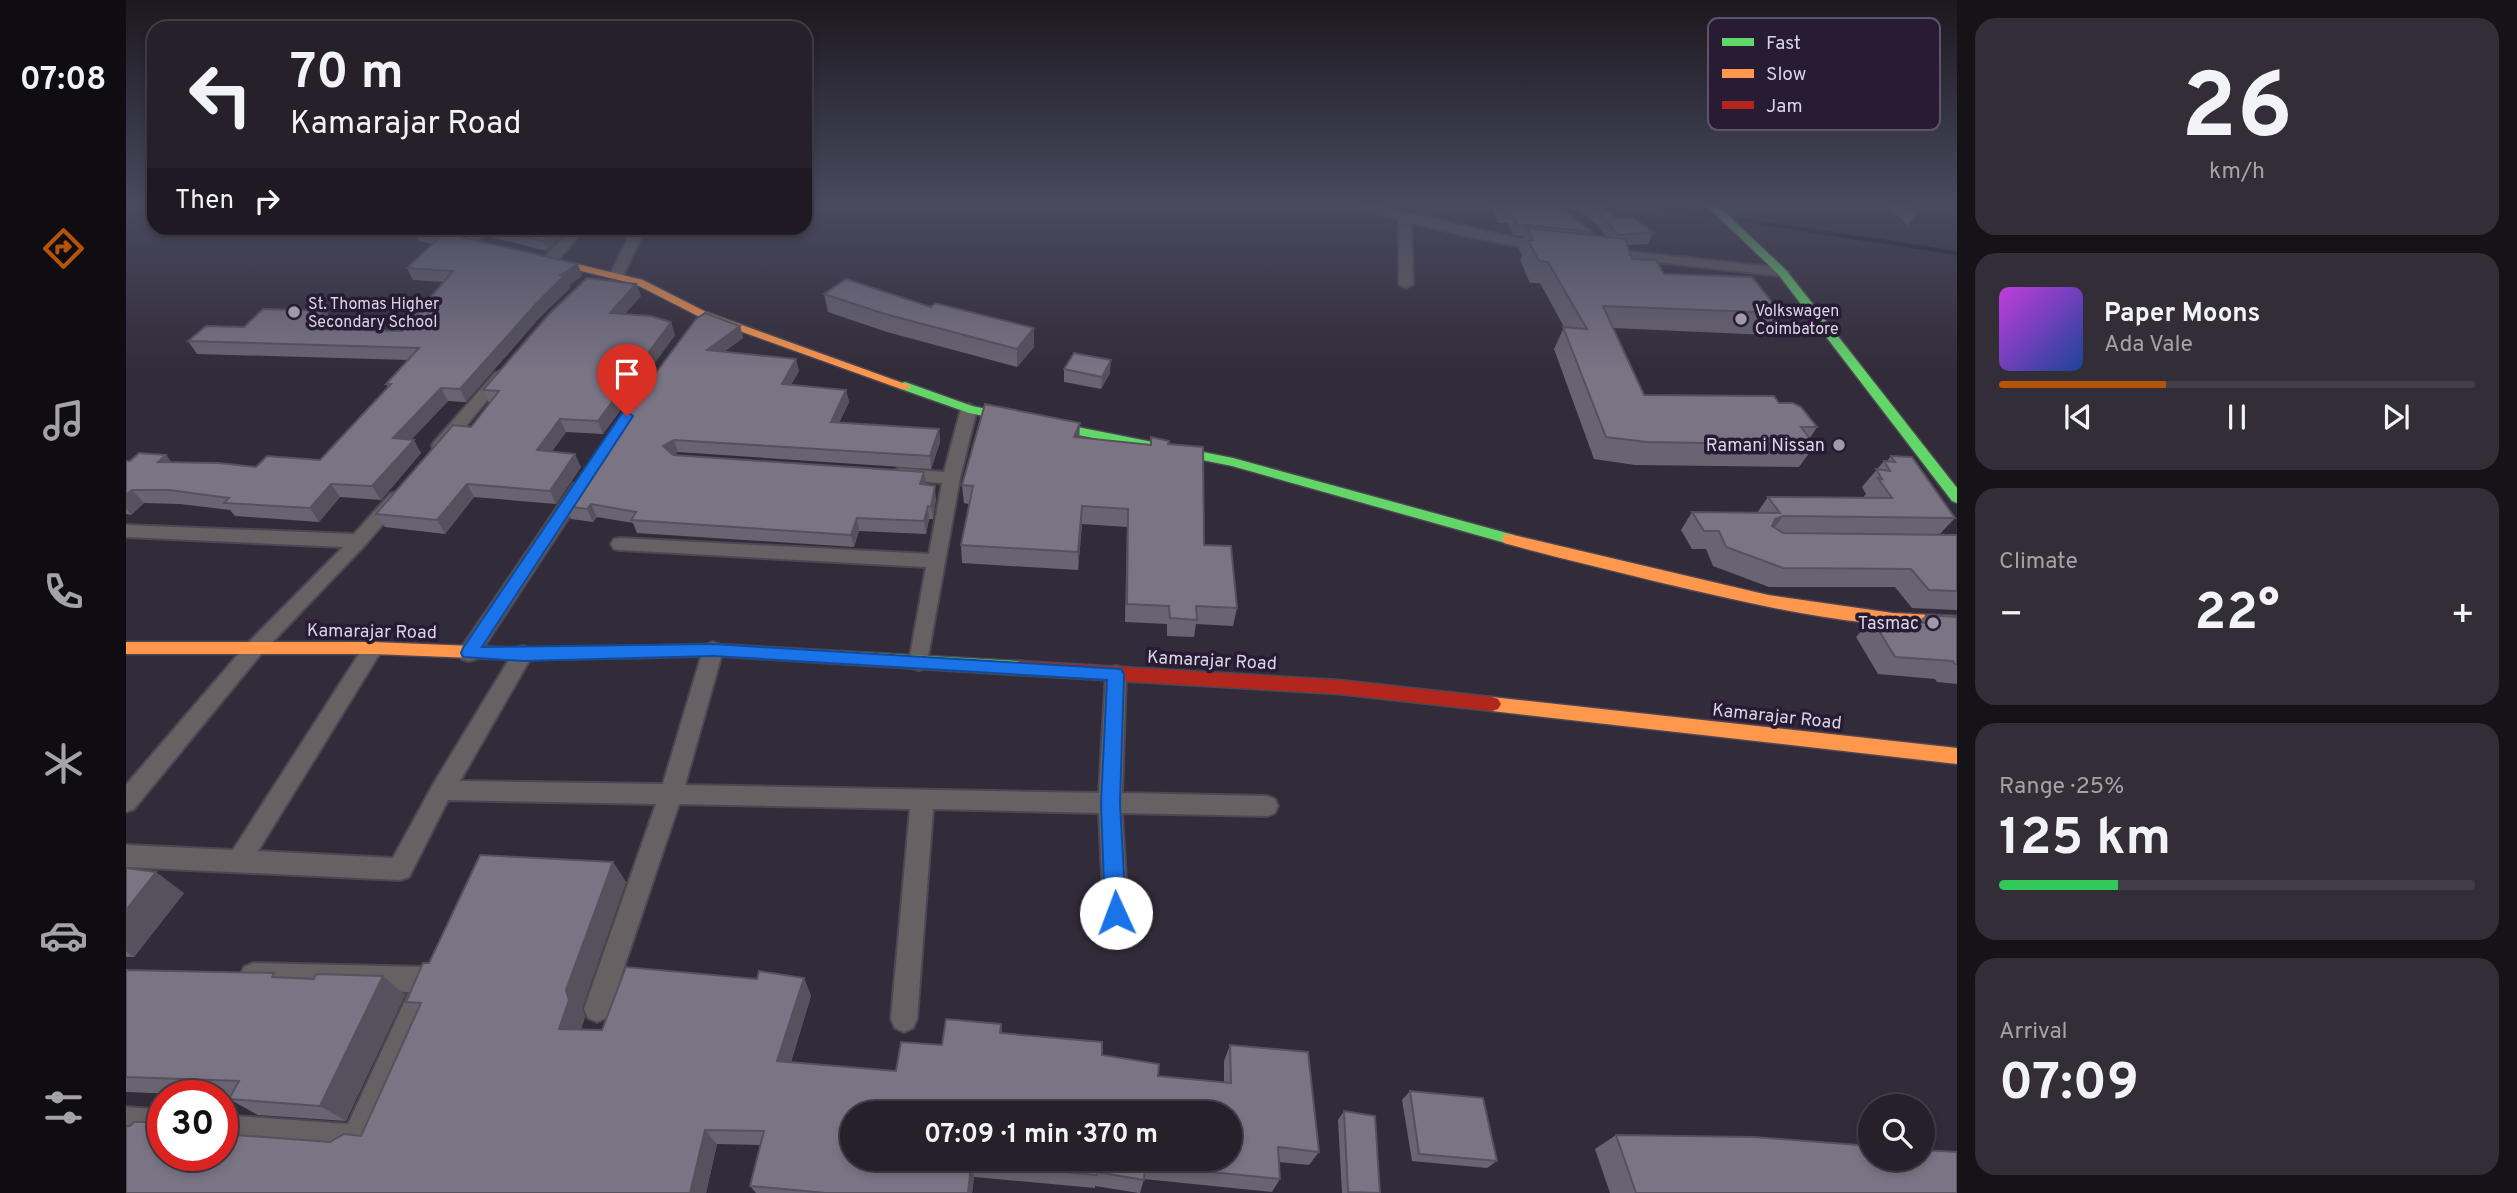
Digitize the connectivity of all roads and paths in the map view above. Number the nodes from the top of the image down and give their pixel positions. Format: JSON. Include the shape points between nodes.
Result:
{"nodes":[{"id":1,"x":553,"y":261,"type":"edge"},
{"id":2,"x":624,"y":261,"type":"edge"},
{"id":3,"x":1406,"y":261,"type":"edge"},
{"id":4,"x":1720,"y":261,"type":"edge"},
{"id":5,"x":1769,"y":261,"type":"edge"},
{"id":6,"x":1780,"y":261,"type":"edge"},
{"id":7,"x":1786,"y":267,"type":"junction"},
{"id":8,"x":599,"y":271,"type":"junction"},
{"id":9,"x":617,"y":275,"type":"junction"},
{"id":10,"x":1406,"y":284,"type":"dead end"},
{"id":11,"x":582,"y":288,"type":"edge"},
{"id":12,"x":1819,"y":292,"type":"dead end"},
{"id":13,"x":511,"y":364,"type":"edge"},
{"id":14,"x":969,"y":409,"type":"junction"},
{"id":15,"x":430,"y":458,"type":"edge"},
{"id":16,"x":589,"y":473,"type":"edge"},
{"id":17,"x":883,"y":473,"type":"edge"},
{"id":18,"x":951,"y":478,"type":"junction"},
{"id":19,"x":404,"y":489,"type":"edge"},
{"id":20,"x":1957,"y":498,"type":"edge"},
{"id":21,"x":126,"y":531,"type":"edge"},
{"id":22,"x":359,"y":541,"type":"junction"},
{"id":23,"x":620,"y":544,"type":"dead end"},
{"id":24,"x":937,"y":561,"type":"junction"},
{"id":25,"x":1957,"y":622,"type":"edge"},
{"id":26,"x":126,"y":648,"type":"edge"},
{"id":27,"x":373,"y":648,"type":"junction"},
{"id":28,"x":254,"y":649,"type":"junction"},
{"id":29,"x":713,"y":650,"type":"junction"},
{"id":30,"x":469,"y":653,"type":"junction"},
{"id":31,"x":523,"y":654,"type":"junction"},
{"id":32,"x":919,"y":662,"type":"junction"},
{"id":33,"x":1115,"y":674,"type":"junction"},
{"id":34,"x":1957,"y":756,"type":"edge"},
{"id":35,"x":442,"y":790,"type":"junction"},
{"id":36,"x":671,"y":794,"type":"junction"},
{"id":37,"x":922,"y":799,"type":"junction"},
{"id":38,"x":126,"y":802,"type":"edge"},
{"id":39,"x":1110,"y":803,"type":"junction"},
{"id":40,"x":1267,"y":806,"type":"dead end"},
{"id":41,"x":126,"y":856,"type":"edge"},
{"id":42,"x":238,"y":863,"type":"junction"},
{"id":43,"x":1116,"y":913,"type":"dead end"},
{"id":44,"x":222,"y":975,"type":"edge"},
{"id":45,"x":597,"y":1009,"type":"dead end"},
{"id":46,"x":904,"y":1019,"type":"dead end"},
{"id":47,"x":126,"y":1121,"type":"edge"},
{"id":48,"x":147,"y":1123,"type":"edge"},
{"id":49,"x":238,"y":1130,"type":"edge"}],
"edges":[{"from":1,"to":8,"type":"main road"},
{"from":2,"to":9,"type":"street"},
{"from":3,"to":10,"type":"street"},
{"from":4,"to":7,"type":"street"},
{"from":5,"to":7,"type":"main road"},
{"from":6,"to":7,"type":"main road"},
{"from":7,"to":12,"type":"main road"},
{"from":7,"to":20,"type":"main road","via":[[1889,413]]},
{"from":8,"to":9,"type":"main road"},
{"from":8,"to":11,"type":"street"},
{"from":9,"to":14,"type":"main road","via":[[639,282],[698,319]]},
{"from":13,"to":15,"type":"street"},
{"from":14,"to":18,"type":"street"},
{"from":14,"to":25,"type":"main road","via":[[1233,462],[1466,529],[1737,594],[1817,609]]},
{"from":16,"to":30,"type":"street"},
{"from":17,"to":18,"type":"street"},
{"from":18,"to":24,"type":"street"},
{"from":19,"to":22,"type":"street"},
{"from":21,"to":22,"type":"street"},
{"from":22,"to":28,"type":"street"},
{"from":23,"to":24,"type":"street"},
{"from":24,"to":32,"type":"street"},
{"from":26,"to":28,"type":"main road","name":"Kamarajar Road"},
{"from":27,"to":28,"type":"main road","name":"Kamarajar Road"},
{"from":27,"to":30,"type":"main road","name":"Kamarajar Road"},
{"from":27,"to":42,"type":"street"},
{"from":28,"to":38,"type":"street"},
{"from":29,"to":31,"type":"main road","name":"Kamarajar Road"},
{"from":29,"to":32,"type":"main road","name":"Kamarajar Road"},
{"from":29,"to":36,"type":"street"},
{"from":30,"to":31,"type":"main road","name":"Kamarajar Road"},
{"from":31,"to":35,"type":"street"},
{"from":32,"to":33,"type":"main road","name":"Kamarajar Road"},
{"from":33,"to":34,"type":"main road","name":"Kamarajar Road","via":[[1339,687]]},
{"from":33,"to":39,"type":"street"},
{"from":35,"to":36,"type":"street"},
{"from":35,"to":42,"type":"street","via":[[400,869]]},
{"from":36,"to":37,"type":"street"},
{"from":36,"to":45,"type":"street"},
{"from":37,"to":39,"type":"street"},
{"from":37,"to":46,"type":"street"},
{"from":39,"to":40,"type":"street"},
{"from":39,"to":43,"type":"street"},
{"from":41,"to":42,"type":"street"},
{"from":44,"to":49,"type":"street","via":[[428,980],[356,1139]]},
{"from":47,"to":48,"type":"street"}]}
